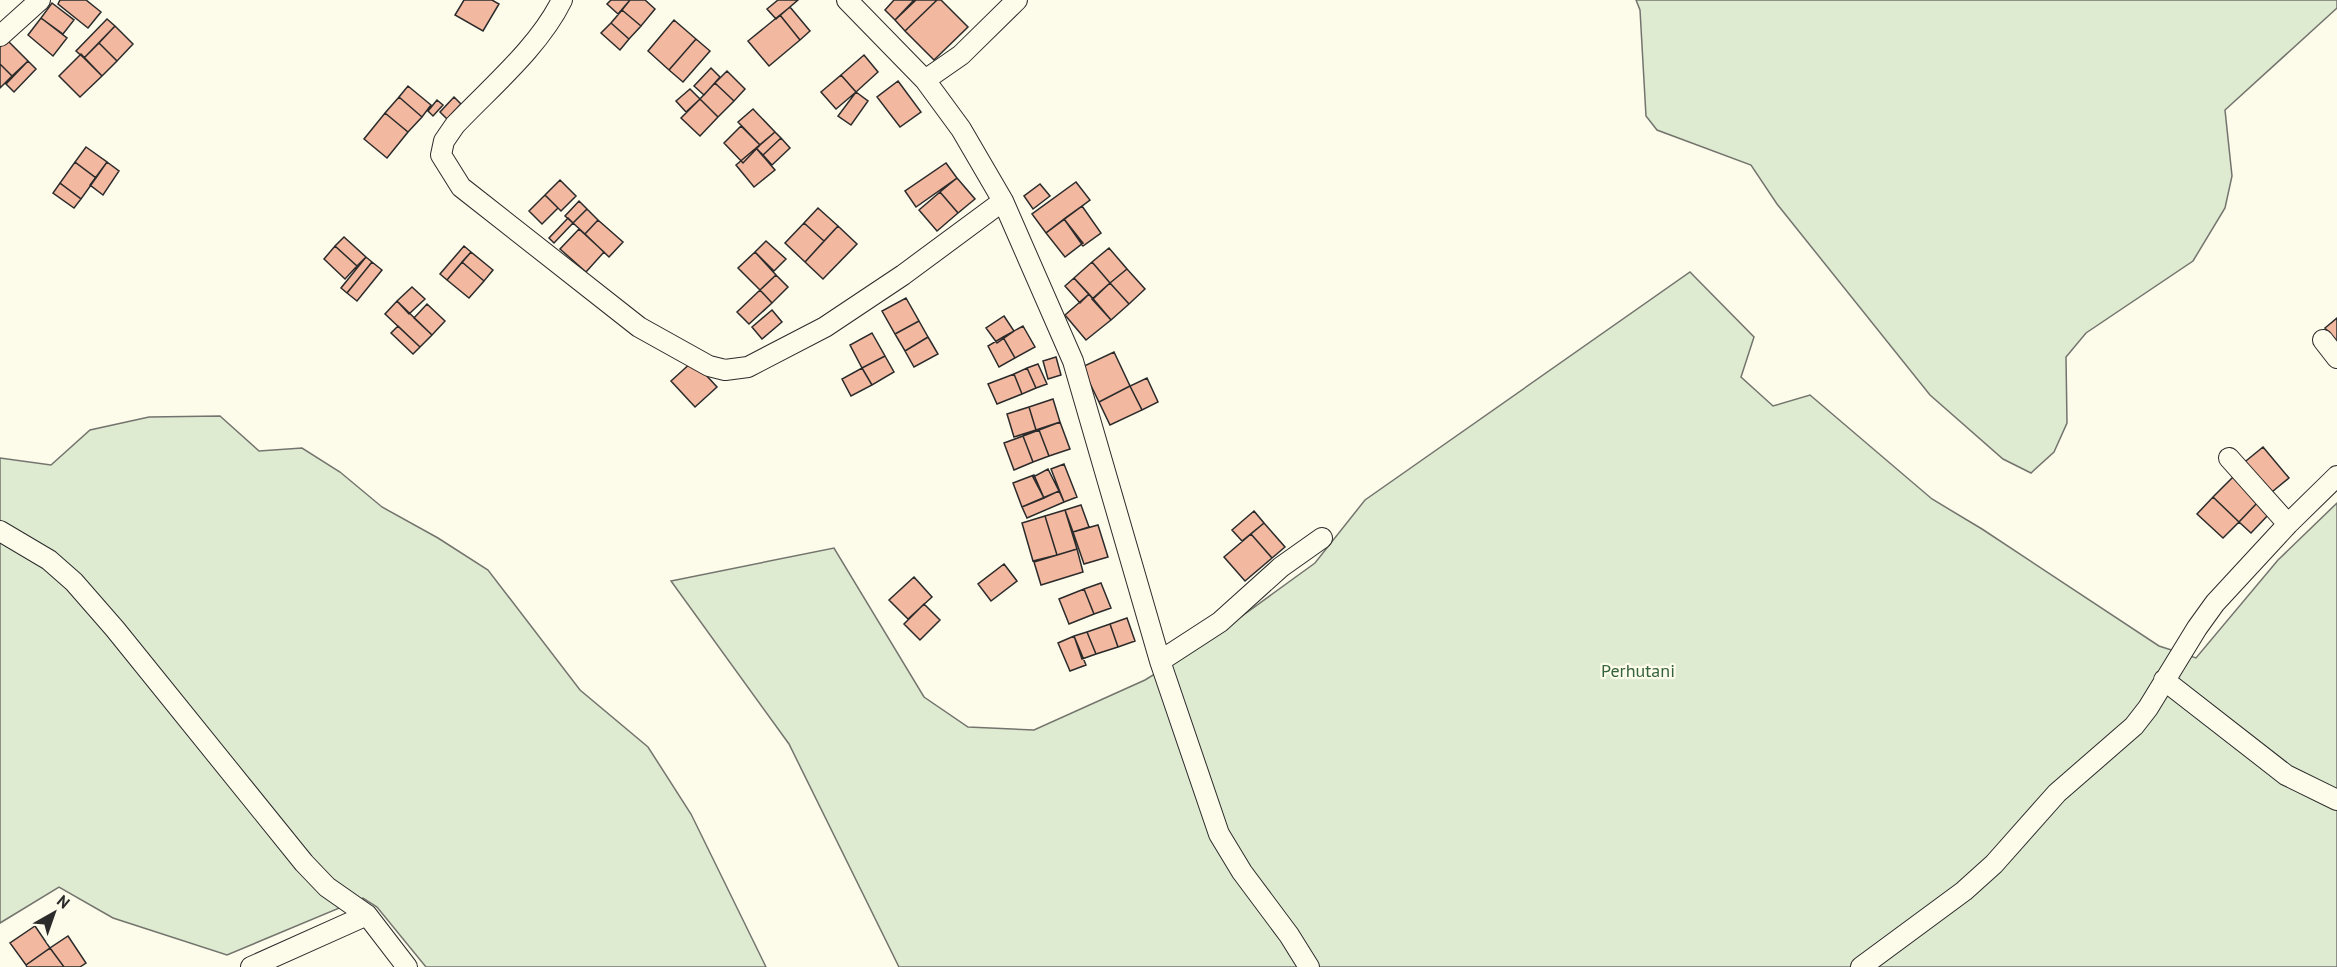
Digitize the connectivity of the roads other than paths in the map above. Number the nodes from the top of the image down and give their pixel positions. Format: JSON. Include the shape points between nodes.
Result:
{"nodes":[{"id":1,"x":40,"y":0,"type":"edge"},
{"id":2,"x":562,"y":0,"type":"edge"},
{"id":3,"x":847,"y":0,"type":"edge"},
{"id":4,"x":1017,"y":0,"type":"edge"},
{"id":5,"x":0,"y":36,"type":"edge"},
{"id":6,"x":925,"y":80,"type":"junction"},
{"id":7,"x":1003,"y":201,"type":"junction"},
{"id":8,"x":2323,"y":340,"type":"dead end"},
{"id":9,"x":2337,"y":358,"type":"edge"},
{"id":10,"x":2229,"y":458,"type":"dead end"},
{"id":11,"x":2337,"y":476,"type":"edge"},
{"id":12,"x":2288,"y":524,"type":"junction"},
{"id":13,"x":0,"y":531,"type":"edge"},
{"id":14,"x":1322,"y":538,"type":"dead end"},
{"id":15,"x":1160,"y":661,"type":"junction"},
{"id":16,"x":2164,"y":680,"type":"junction"},
{"id":17,"x":2337,"y":800,"type":"edge"},
{"id":18,"x":367,"y":915,"type":"junction"},
{"id":19,"x":251,"y":967,"type":"edge"},
{"id":20,"x":407,"y":967,"type":"edge"},
{"id":21,"x":1309,"y":967,"type":"edge"},
{"id":22,"x":1861,"y":967,"type":"edge"}],
"edges":[{"from":1,"to":5,"type":"street"},
{"from":2,"to":7,"type":"street","via":[[540,36],[455,124],[444,141],[441,155],[461,187],[639,327],[709,366],[725,370],[748,367],[825,327]]},
{"from":3,"to":6,"type":"street"},
{"from":4,"to":6,"type":"street","via":[[961,55]]},
{"from":6,"to":7,"type":"street","via":[[961,129]]},
{"from":7,"to":15,"type":"street","via":[[1073,361]]},
{"from":8,"to":9,"type":"street"},
{"from":10,"to":12,"type":"street"},
{"from":11,"to":12,"type":"street"},
{"from":12,"to":16,"type":"street","via":[[2215,603]]},
{"from":13,"to":18,"type":"street","via":[[49,560],[74,582],[304,863],[327,887]]},
{"from":14,"to":15,"type":"street","via":[[1281,567],[1220,622]]},
{"from":15,"to":21,"type":"street","via":[[1219,834]]},
{"from":16,"to":17,"type":"street","via":[[2286,775]]},
{"from":16,"to":22,"type":"street","via":[[2134,726],[2057,793],[1994,864],[1945,906]]},
{"from":18,"to":19,"type":"street"},
{"from":18,"to":20,"type":"street"}]}
